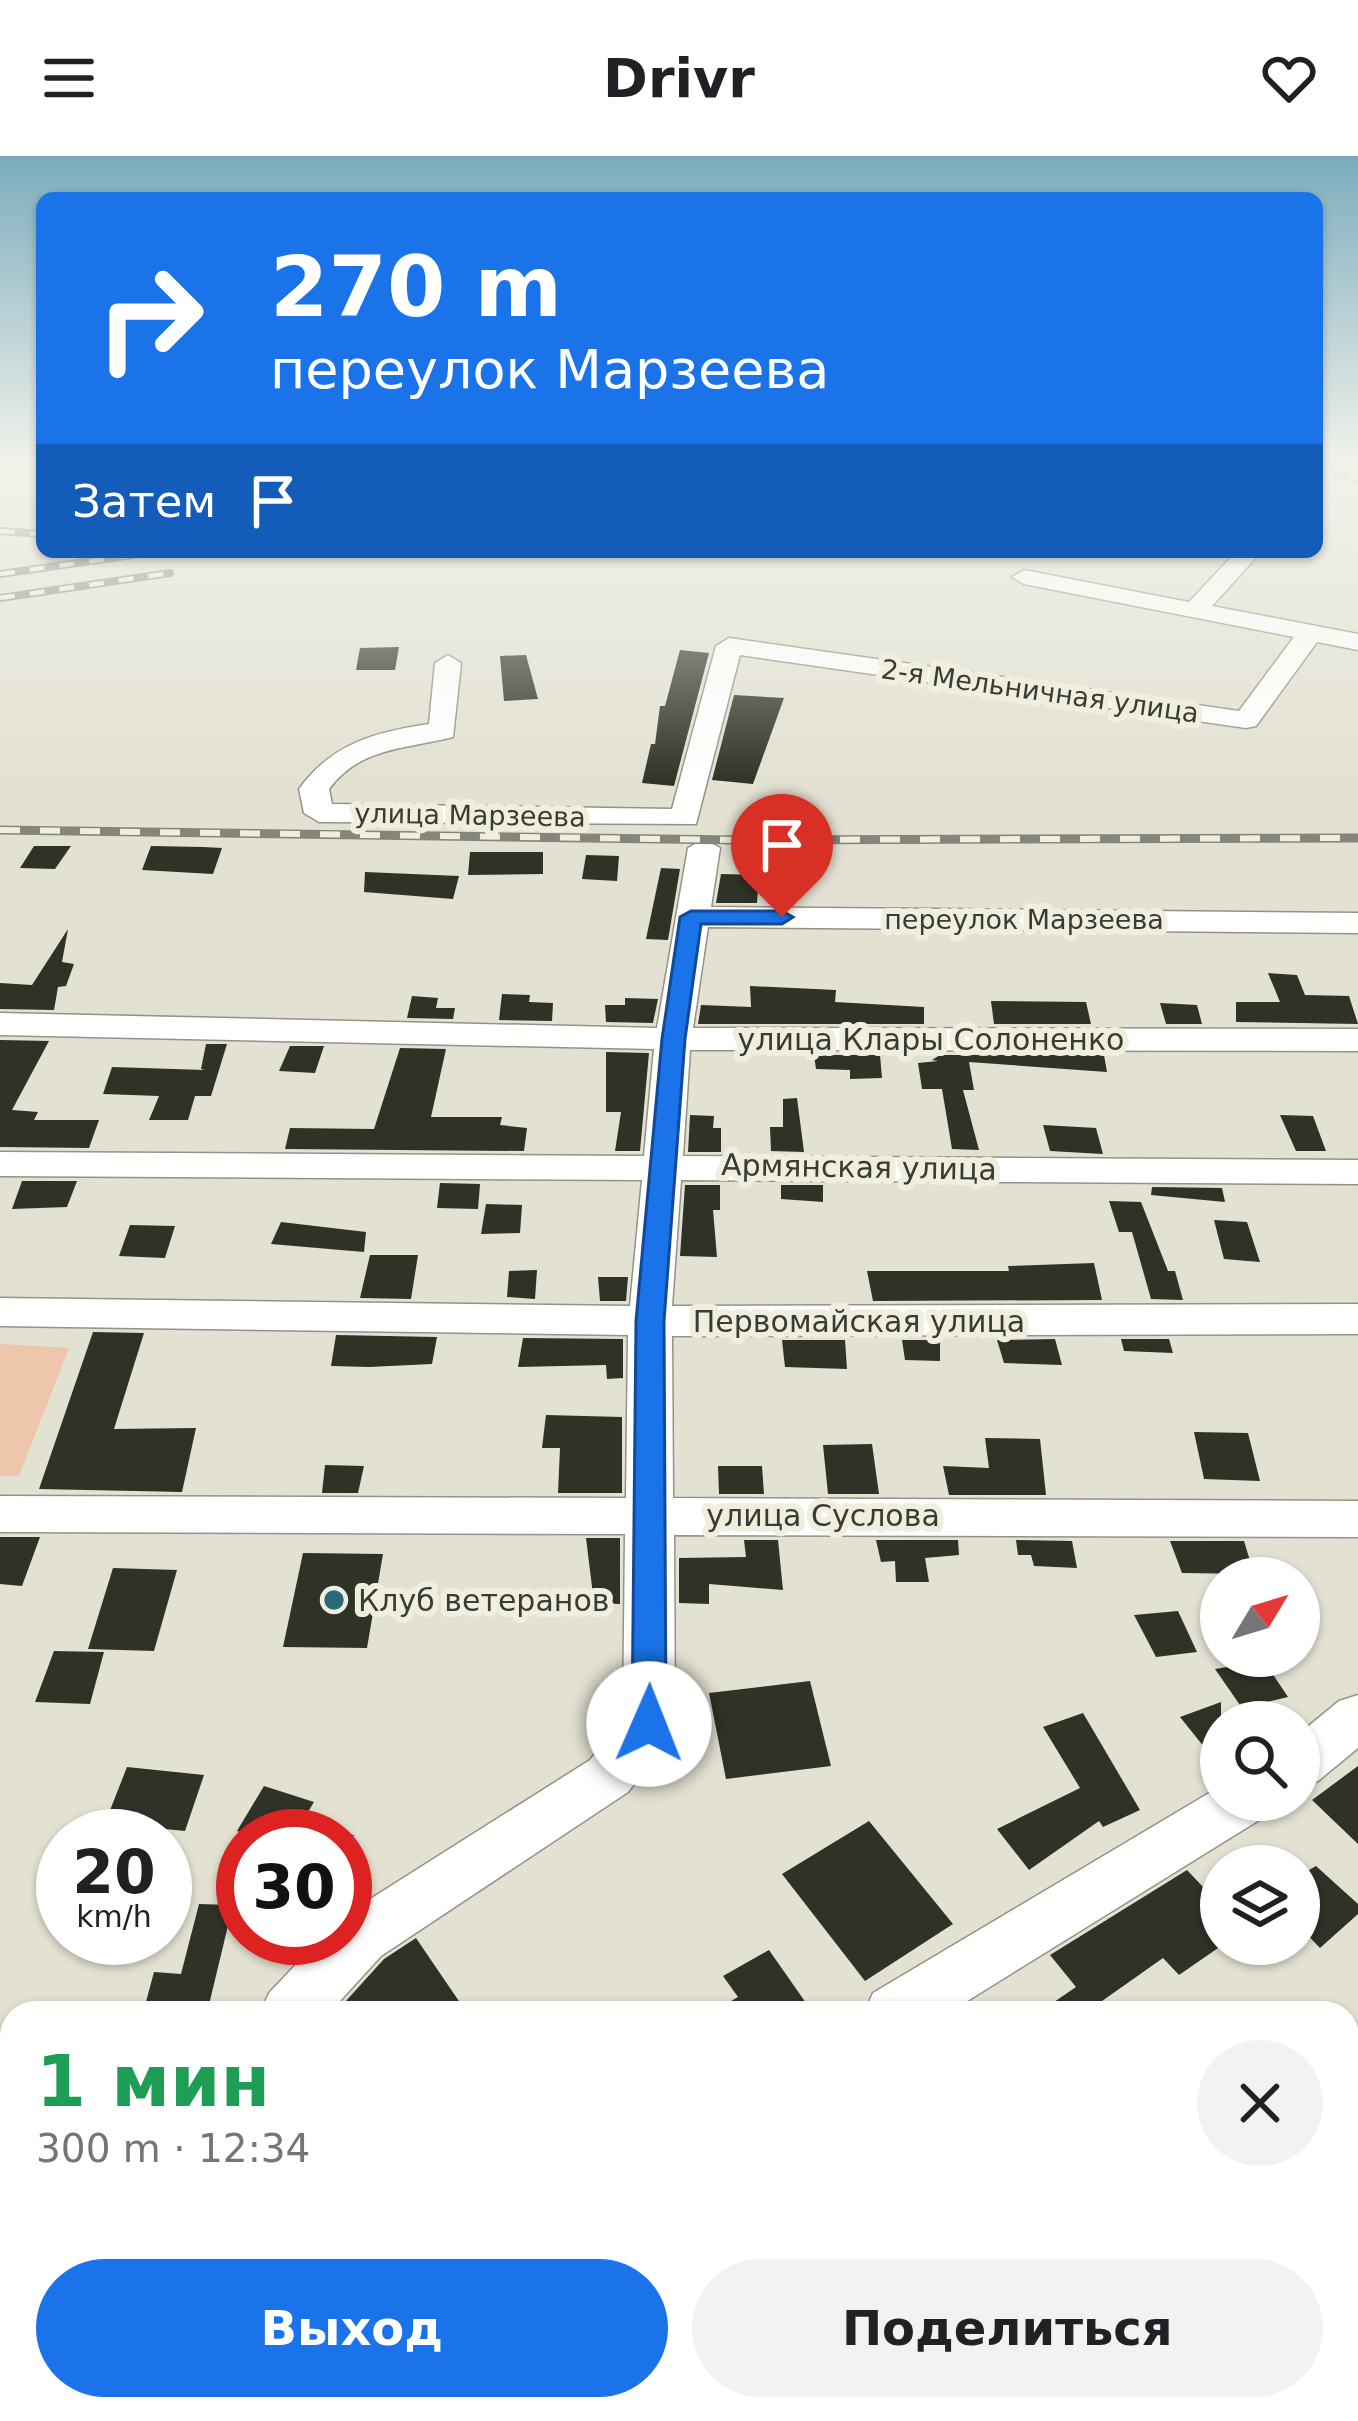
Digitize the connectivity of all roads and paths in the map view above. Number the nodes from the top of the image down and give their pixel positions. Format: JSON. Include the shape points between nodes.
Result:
{"nodes":[{"id":1,"x":1032,"y":572,"type":"edge"},
{"id":2,"x":1231,"y":572,"type":"edge"},
{"id":3,"x":1192,"y":613,"type":"junction"},
{"id":4,"x":1309,"y":635,"type":"junction"},
{"id":5,"x":1358,"y":643,"type":"edge"},
{"id":6,"x":729,"y":646,"type":"joint"},
{"id":7,"x":448,"y":663,"type":"dead end"},
{"id":8,"x":704,"y":848,"type":"dead end"},
{"id":9,"x":691,"y":917,"type":"junction"},
{"id":10,"x":1358,"y":923,"type":"edge"},
{"id":11,"x":0,"y":1024,"type":"edge"},
{"id":12,"x":673,"y":1039,"type":"junction"},
{"id":13,"x":1358,"y":1040,"type":"edge"},
{"id":14,"x":0,"y":1164,"type":"edge"},
{"id":15,"x":663,"y":1165,"type":"junction"},
{"id":16,"x":1358,"y":1172,"type":"edge"},
{"id":17,"x":0,"y":1312,"type":"edge"},
{"id":18,"x":1358,"y":1319,"type":"edge"},
{"id":19,"x":650,"y":1321,"type":"junction"},
{"id":20,"x":0,"y":1514,"type":"edge"},
{"id":21,"x":651,"y":1514,"type":"junction"},
{"id":22,"x":1358,"y":1519,"type":"edge"},
{"id":23,"x":1358,"y":1717,"type":"edge"},
{"id":24,"x":1320,"y":1748,"type":"edge"},
{"id":25,"x":1210,"y":1821,"type":"edge"},
{"id":26,"x":301,"y":2001,"type":"edge"},
{"id":27,"x":914,"y":2001,"type":"edge"}],
"edges":[{"from":1,"to":3,"type":"street","via":[[1024,577]]},
{"from":2,"to":3,"type":"street"},
{"from":3,"to":4,"type":"street"},
{"from":4,"to":5,"type":"street"},
{"from":4,"to":6,"type":"street","name":"2-я Мельничная улица","via":[[1246,720]]},
{"from":6,"to":7,"type":"street","name":"улица Марзеева","via":[[685,818],[319,813],[314,789],[326,770],[388,738],[443,731]]},
{"from":8,"to":9,"type":"street"},
{"from":9,"to":10,"type":"street","name":"переулок Марзеева"},
{"from":9,"to":12,"type":"street"},
{"from":11,"to":12,"type":"street","name":"улица Клары Солоненко"},
{"from":12,"to":13,"type":"street","name":"улица Клары Солоненко"},
{"from":12,"to":15,"type":"street"},
{"from":14,"to":15,"type":"street","name":"Армянская улица"},
{"from":15,"to":16,"type":"street","name":"Армянская улица"},
{"from":15,"to":19,"type":"street"},
{"from":17,"to":19,"type":"street","name":"Первомайская улица"},
{"from":18,"to":19,"type":"street","name":"Первомайская улица"},
{"from":19,"to":21,"type":"street"},
{"from":20,"to":21,"type":"street","name":"улица Суслова"},
{"from":21,"to":22,"type":"street","name":"улица Суслова"},
{"from":21,"to":26,"type":"street","via":[[649,1724],[632,1752],[609,1776],[361,1937]]},
{"from":23,"to":24,"type":"street"},
{"from":25,"to":27,"type":"street"}]}
